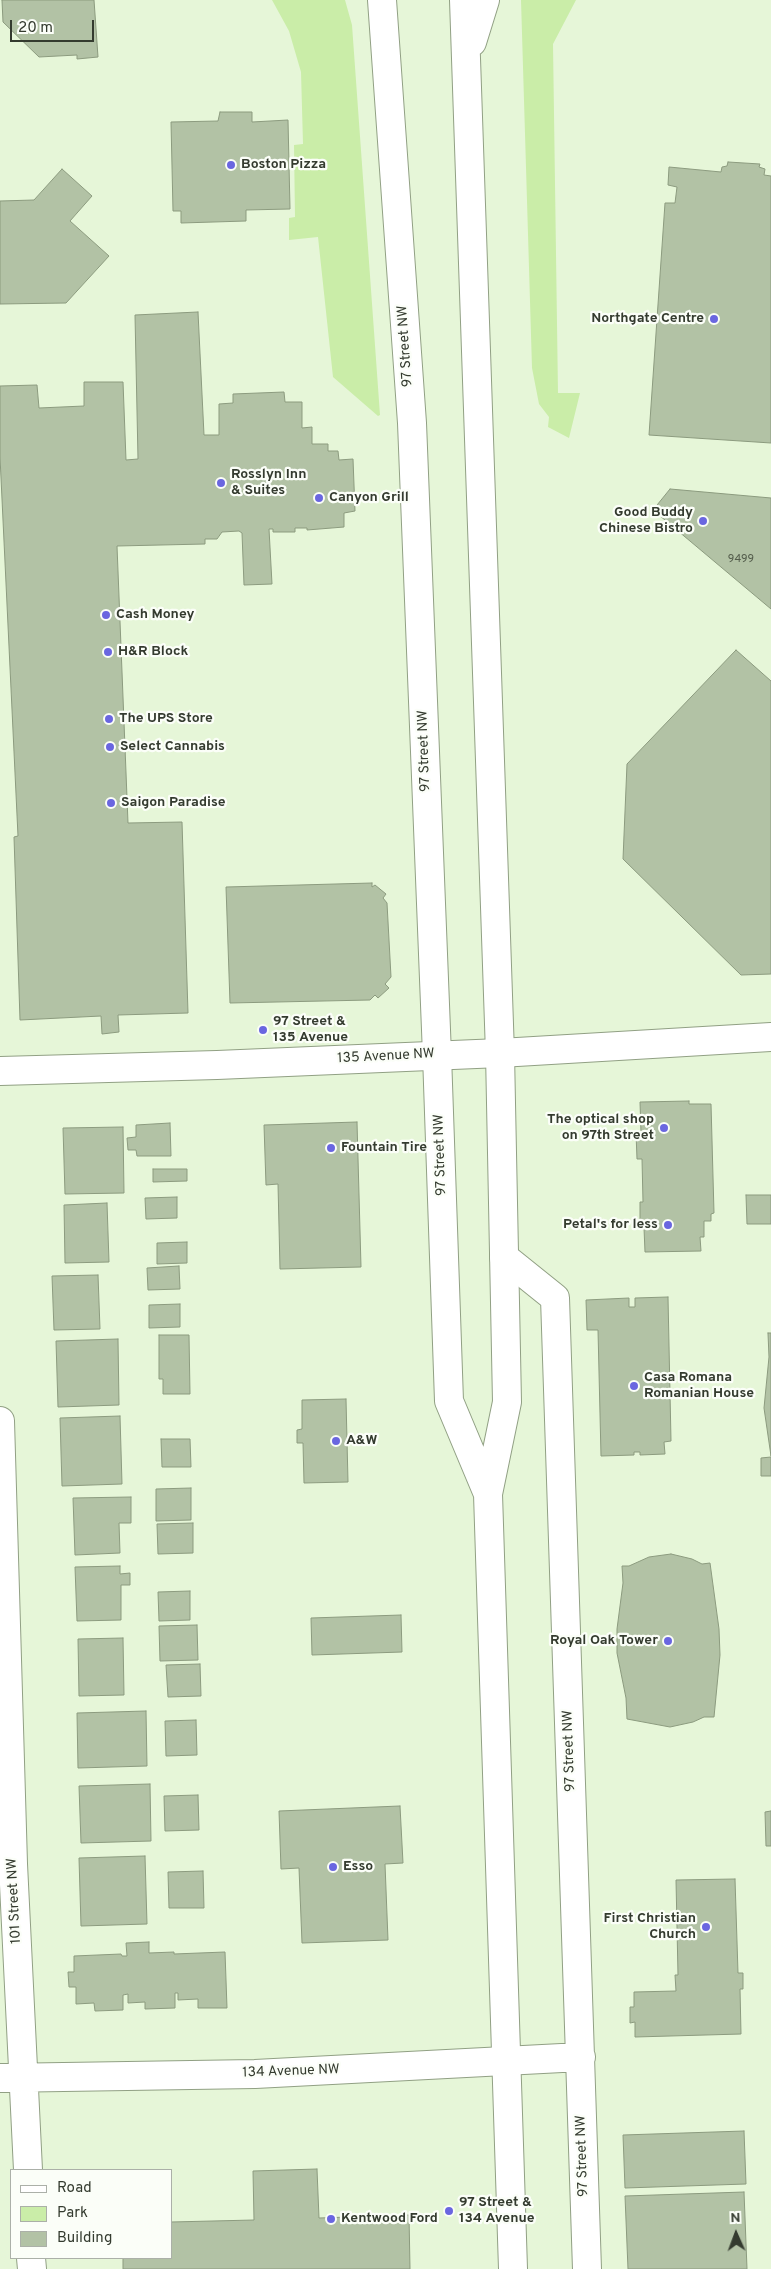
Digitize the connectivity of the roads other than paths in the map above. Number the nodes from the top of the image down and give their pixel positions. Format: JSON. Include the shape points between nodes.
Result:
{"nodes":[{"id":1,"x":369,"y":0,"type":"edge"},
{"id":2,"x":382,"y":0,"type":"edge"},
{"id":3,"x":464,"y":0,"type":"edge"},
{"id":4,"x":485,"y":0,"type":"edge"},
{"id":5,"x":466,"y":63,"type":"junction"},
{"id":6,"x":387,"y":73,"type":"junction"},
{"id":7,"x":771,"y":1037,"type":"edge"},
{"id":8,"x":500,"y":1052,"type":"junction"},
{"id":9,"x":437,"y":1055,"type":"junction"},
{"id":10,"x":0,"y":1072,"type":"edge"},
{"id":11,"x":504,"y":1257,"type":"junction"},
{"id":12,"x":0,"y":1421,"type":"edge"},
{"id":13,"x":488,"y":1494,"type":"junction"},
{"id":14,"x":581,"y":2057,"type":"junction"},
{"id":15,"x":506,"y":2061,"type":"junction"},
{"id":16,"x":12,"y":2077,"type":"edge"},
{"id":17,"x":28,"y":2169,"type":"edge"},
{"id":18,"x":513,"y":2269,"type":"edge"},
{"id":19,"x":586,"y":2269,"type":"edge"}],
"edges":[{"from":1,"to":6,"type":"main road"},
{"from":2,"to":6,"type":"main road","name":"97 Street NW"},
{"from":3,"to":5,"type":"main road","name":"97 Street NW"},
{"from":4,"to":5,"type":"main road"},
{"from":5,"to":8,"type":"main road","name":"97 Street NW"},
{"from":6,"to":9,"type":"main road","name":"97 Street NW","via":[[412,423]]},
{"from":7,"to":8,"type":"main road","name":"135 Avenue NW"},
{"from":8,"to":9,"type":"main road","name":"135 Avenue NW"},
{"from":8,"to":11,"type":"main road","name":"97 Street NW"},
{"from":9,"to":10,"type":"main road","name":"135 Avenue NW"},
{"from":9,"to":13,"type":"main road","name":"97 Street NW","via":[[448,1401]]},
{"from":11,"to":13,"type":"main road","name":"97 Street NW","via":[[507,1402]]},
{"from":11,"to":14,"type":"main road","name":"97 Street NW","via":[[555,1298]]},
{"from":12,"to":16,"type":"main road","name":"101 Street NW","via":[[13,1864]]},
{"from":13,"to":15,"type":"main road","name":"97 Street NW"},
{"from":14,"to":15,"type":"main road","name":"134 Avenue NW"},
{"from":14,"to":19,"type":"main road","name":"97 Street NW"},
{"from":15,"to":16,"type":"main road","name":"134 Avenue NW","via":[[220,2075]]},
{"from":15,"to":18,"type":"main road","name":"97 Street NW"},
{"from":16,"to":17,"type":"main road","name":"101 Street NW"}]}
